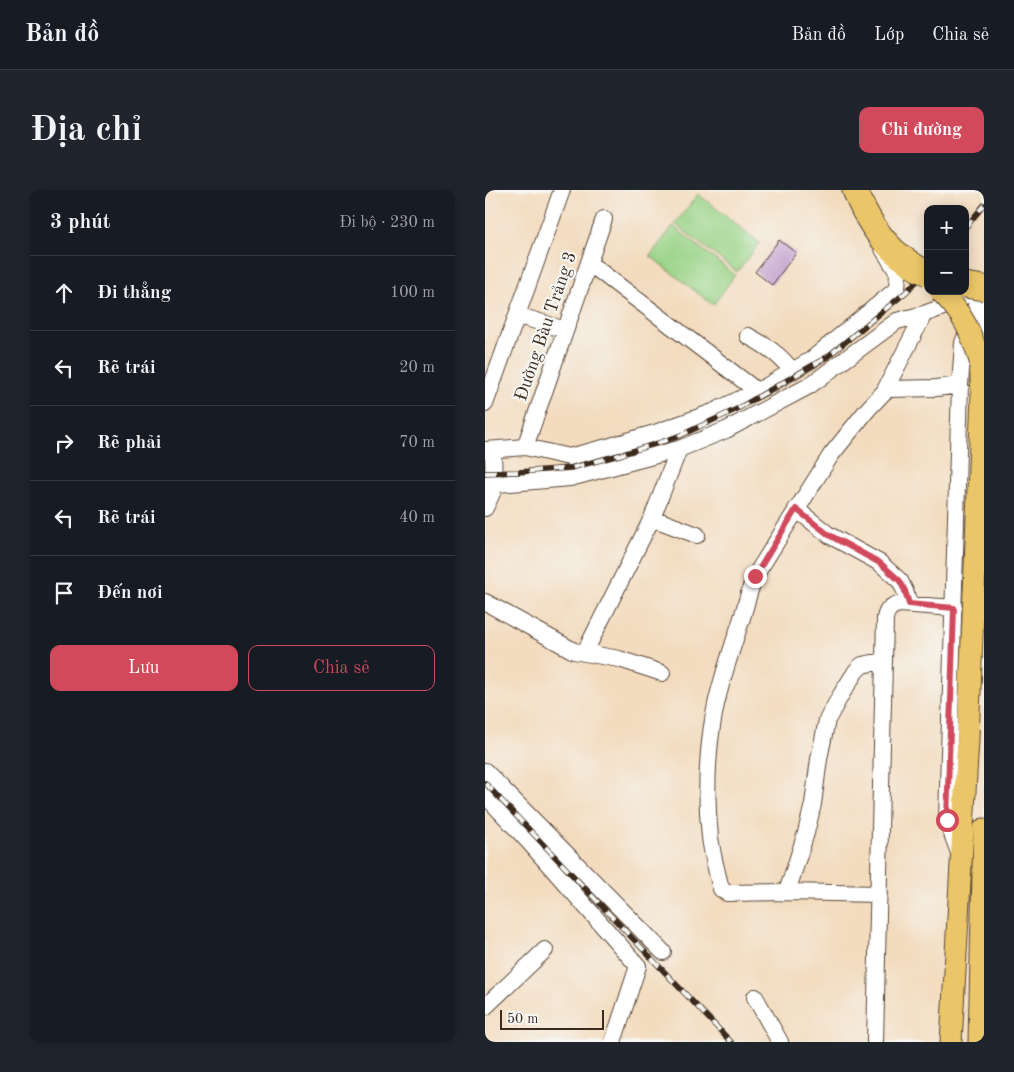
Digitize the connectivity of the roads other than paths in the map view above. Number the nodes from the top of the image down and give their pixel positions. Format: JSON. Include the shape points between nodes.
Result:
{"nodes":[{"id":1,"x":562,"y":190,"type":"edge"},
{"id":2,"x":844,"y":190,"type":"edge"},
{"id":3,"x":857,"y":196,"type":"edge"},
{"id":4,"x":604,"y":218,"type":"dead end"},
{"id":5,"x":589,"y":263,"type":"junction"},
{"id":6,"x":917,"y":275,"type":"edge"},
{"id":7,"x":980,"y":290,"type":"edge"},
{"id":8,"x":945,"y":295,"type":"edge"},
{"id":9,"x":924,"y":314,"type":"junction"},
{"id":10,"x":517,"y":315,"type":"junction"},
{"id":11,"x":565,"y":330,"type":"junction"},
{"id":12,"x":984,"y":331,"type":"edge"},
{"id":13,"x":748,"y":336,"type":"dead end"},
{"id":14,"x":792,"y":371,"type":"junction"},
{"id":15,"x":960,"y":385,"type":"junction"},
{"id":16,"x":757,"y":391,"type":"junction"},
{"id":17,"x":884,"y":392,"type":"junction"},
{"id":18,"x":485,"y":404,"type":"edge"},
{"id":19,"x":525,"y":447,"type":"junction"},
{"id":20,"x":679,"y":449,"type":"junction"},
{"id":21,"x":489,"y":450,"type":"edge"},
{"id":22,"x":491,"y":487,"type":"edge"},
{"id":23,"x":485,"y":508,"type":"edge"},
{"id":24,"x":796,"y":509,"type":"junction"},
{"id":25,"x":652,"y":518,"type":"junction"},
{"id":26,"x":697,"y":536,"type":"dead end"},
{"id":27,"x":485,"y":602,"type":"edge"},
{"id":28,"x":909,"y":604,"type":"junction"},
{"id":29,"x":954,"y":608,"type":"junction"},
{"id":30,"x":580,"y":652,"type":"junction"},
{"id":31,"x":883,"y":664,"type":"junction"},
{"id":32,"x":661,"y":673,"type":"dead end"},
{"id":33,"x":485,"y":771,"type":"edge"},
{"id":34,"x":485,"y":795,"type":"edge"},
{"id":35,"x":984,"y":828,"type":"edge"},
{"id":36,"x":984,"y":850,"type":"edge"},
{"id":37,"x":961,"y":857,"type":"junction"},
{"id":38,"x":787,"y":892,"type":"junction"},
{"id":39,"x":879,"y":894,"type":"junction"},
{"id":40,"x":545,"y":950,"type":"dead end"},
{"id":41,"x":663,"y":952,"type":"dead end"},
{"id":42,"x":755,"y":997,"type":"dead end"},
{"id":43,"x":485,"y":1007,"type":"edge"},
{"id":44,"x":613,"y":1042,"type":"edge"},
{"id":45,"x":780,"y":1042,"type":"edge"},
{"id":46,"x":875,"y":1042,"type":"edge"},
{"id":47,"x":951,"y":1042,"type":"edge"},
{"id":48,"x":979,"y":1042,"type":"edge"}],
"edges":[{"from":1,"to":10,"type":"street"},
{"from":2,"to":6,"type":"street","via":[[898,273]]},
{"from":3,"to":6,"type":"highway","via":[[876,231]]},
{"from":4,"to":5,"type":"street","name":"Đường Bàu Trảng 3"},
{"from":5,"to":11,"type":"street","name":"Đường Bàu Trảng 3"},
{"from":5,"to":16,"type":"street"},
{"from":6,"to":14,"type":"street","via":[[811,360]]},
{"from":7,"to":9,"type":"street"},
{"from":7,"to":12,"type":"street","via":[[979,317]]},
{"from":7,"to":15,"type":"street","via":[[963,343]]},
{"from":8,"to":37,"type":"main road","bridge":true,"via":[[963,318],[973,339],[980,361],[982,394]]},
{"from":9,"to":17,"type":"street"},
{"from":9,"to":20,"type":"street","via":[[897,321],[809,386],[726,430]]},
{"from":10,"to":11,"type":"street"},
{"from":10,"to":18,"type":"street"},
{"from":11,"to":19,"type":"street","name":"Đường Bàu Trảng 3"},
{"from":13,"to":14,"type":"street","via":[[772,351]]},
{"from":14,"to":16,"type":"street"},
{"from":15,"to":17,"type":"street","via":[[889,389]]},
{"from":15,"to":29,"type":"street"},
{"from":16,"to":19,"type":"street","via":[[713,412],[655,433],[569,457]]},
{"from":17,"to":24,"type":"street","via":[[831,455]]},
{"from":19,"to":21,"type":"street"},
{"from":20,"to":22,"type":"street","via":[[570,478]]},
{"from":20,"to":25,"type":"street"},
{"from":21,"to":22,"type":"street"},
{"from":22,"to":23,"type":"street"},
{"from":24,"to":28,"type":"street","via":[[829,535],[880,563],[900,581]]},
{"from":24,"to":38,"type":"street","via":[[749,590],[727,661],[709,749],[710,838],[721,889],[727,893]]},
{"from":25,"to":26,"type":"street"},
{"from":25,"to":30,"type":"street"},
{"from":27,"to":30,"type":"street"},
{"from":28,"to":29,"type":"street"},
{"from":28,"to":31,"type":"street","via":[[894,605],[886,612]]},
{"from":29,"to":37,"type":"street","via":[[947,820]]},
{"from":30,"to":32,"type":"street","via":[[619,659]]},
{"from":31,"to":38,"type":"street","via":[[862,665],[856,671],[827,720],[807,833]]},
{"from":31,"to":39,"type":"street"},
{"from":33,"to":41,"type":"street"},
{"from":34,"to":44,"type":"street","via":[[638,966]]},
{"from":35,"to":36,"type":"main road"},
{"from":36,"to":48,"type":"main road"},
{"from":37,"to":47,"type":"main road"},
{"from":38,"to":39,"type":"street"},
{"from":39,"to":46,"type":"street"},
{"from":40,"to":43,"type":"street"},
{"from":42,"to":45,"type":"street"}]}
